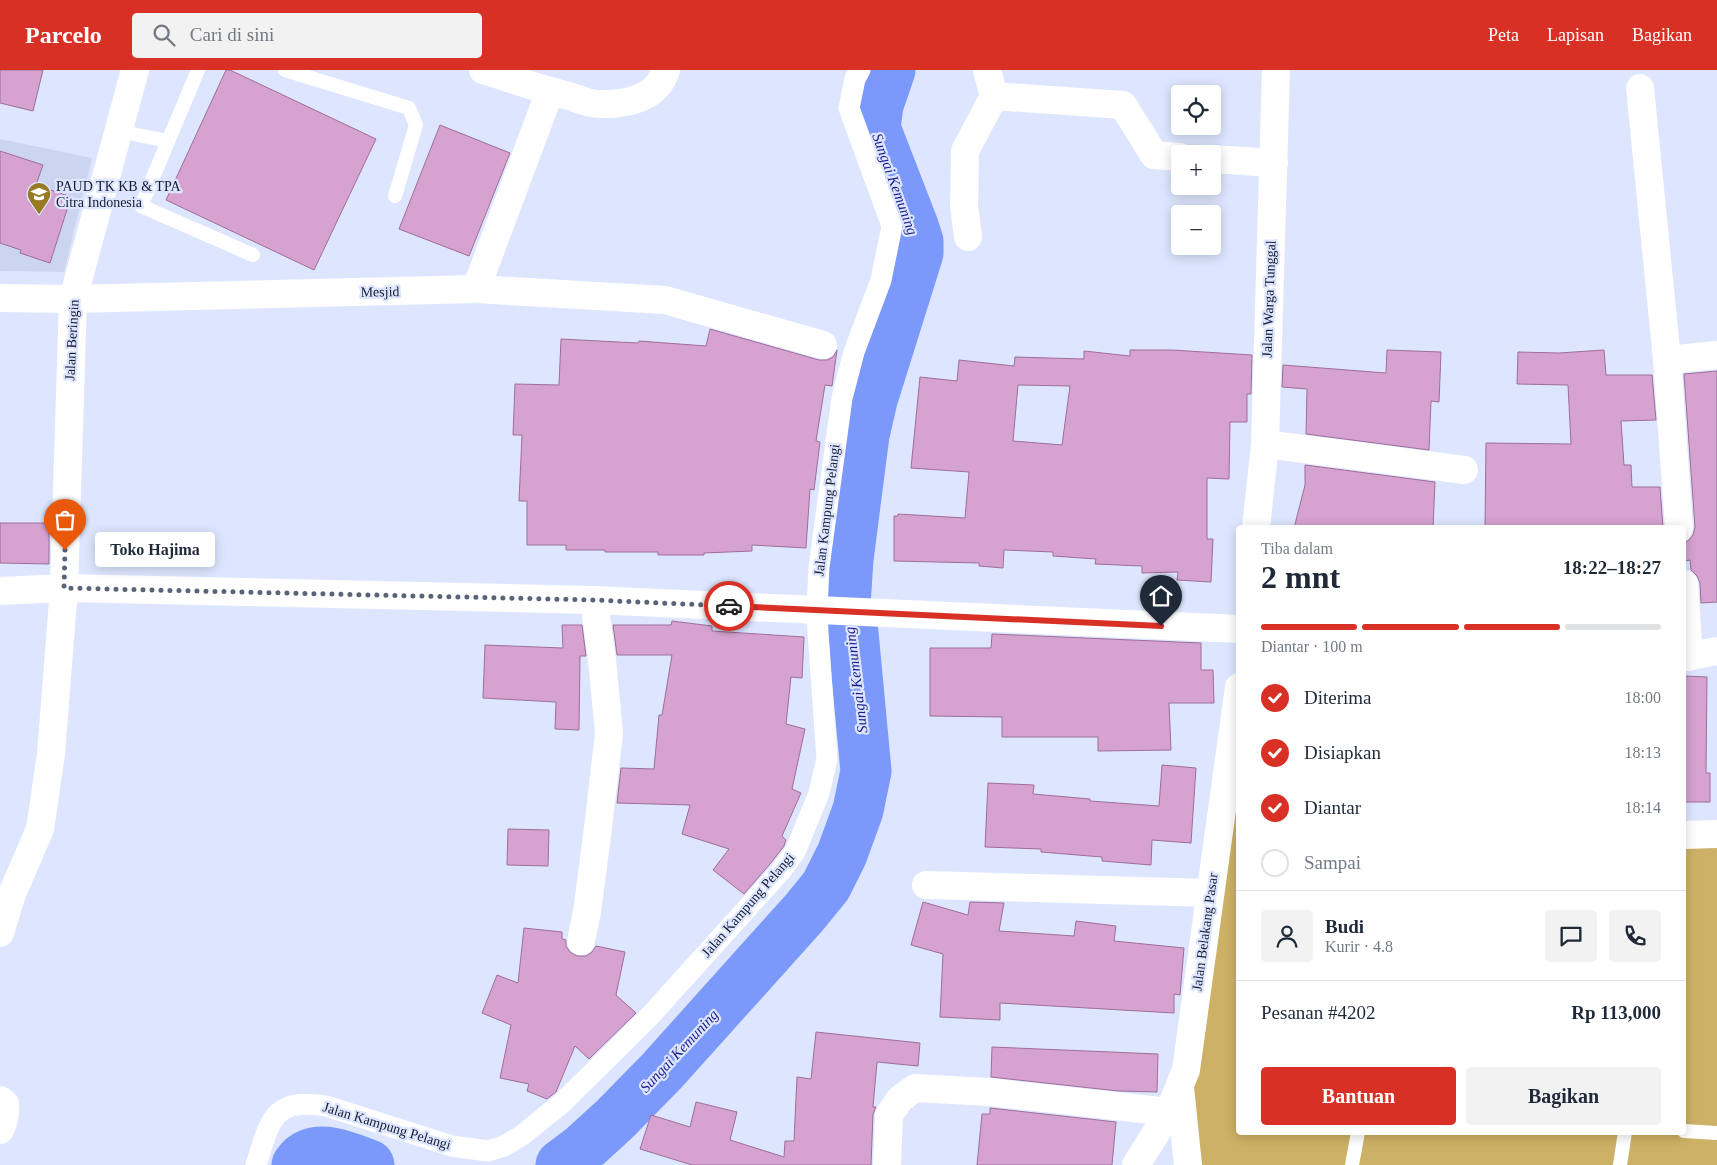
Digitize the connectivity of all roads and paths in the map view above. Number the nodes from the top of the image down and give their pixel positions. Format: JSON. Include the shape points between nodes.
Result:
{"nodes":[{"id":1,"x":135,"y":70,"type":"edge"},
{"id":2,"x":198,"y":70,"type":"edge"},
{"id":3,"x":285,"y":70,"type":"edge"},
{"id":4,"x":483,"y":70,"type":"edge"},
{"id":5,"x":666,"y":70,"type":"edge"},
{"id":6,"x":860,"y":70,"type":"edge"},
{"id":7,"x":987,"y":70,"type":"edge"},
{"id":8,"x":1276,"y":70,"type":"edge"},
{"id":9,"x":1640,"y":88,"type":"dead end"},
{"id":10,"x":550,"y":91,"type":"junction"},
{"id":11,"x":994,"y":96,"type":"junction"},
{"id":12,"x":118,"y":131,"type":"junction"},
{"id":13,"x":168,"y":141,"type":"junction"},
{"id":14,"x":1171,"y":156,"type":"edge"},
{"id":15,"x":1221,"y":160,"type":"edge"},
{"id":16,"x":1274,"y":163,"type":"junction"},
{"id":17,"x":395,"y":196,"type":"dead end"},
{"id":18,"x":968,"y":237,"type":"dead end"},
{"id":19,"x":254,"y":256,"type":"dead end"},
{"id":20,"x":476,"y":289,"type":"junction"},
{"id":21,"x":0,"y":298,"type":"edge"},
{"id":22,"x":73,"y":299,"type":"junction"},
{"id":23,"x":823,"y":345,"type":"dead end"},
{"id":24,"x":1717,"y":355,"type":"edge"},
{"id":25,"x":1667,"y":360,"type":"junction"},
{"id":26,"x":1265,"y":444,"type":"junction"},
{"id":27,"x":1464,"y":470,"type":"dead end"},
{"id":28,"x":1256,"y":525,"type":"edge"},
{"id":29,"x":1680,"y":525,"type":"edge"},
{"id":30,"x":64,"y":588,"type":"junction"},
{"id":31,"x":0,"y":592,"type":"edge"},
{"id":32,"x":594,"y":600,"type":"junction"},
{"id":33,"x":817,"y":610,"type":"junction"},
{"id":34,"x":1236,"y":629,"type":"edge"},
{"id":35,"x":1717,"y":651,"type":"edge"},
{"id":36,"x":1686,"y":657,"type":"edge"},
{"id":37,"x":1236,"y":731,"type":"edge"},
{"id":38,"x":1232,"y":790,"type":"edge"},
{"id":39,"x":1717,"y":834,"type":"edge"},
{"id":40,"x":1686,"y":835,"type":"edge"},
{"id":41,"x":926,"y":885,"type":"dead end"},
{"id":42,"x":1210,"y":893,"type":"junction"},
{"id":43,"x":0,"y":933,"type":"edge"},
{"id":44,"x":580,"y":941,"type":"dead end"},
{"id":45,"x":1180,"y":1087,"type":"junction"},
{"id":46,"x":0,"y":1100,"type":"edge"},
{"id":47,"x":1169,"y":1112,"type":"junction"},
{"id":48,"x":0,"y":1130,"type":"edge"},
{"id":49,"x":1686,"y":1131,"type":"edge"},
{"id":50,"x":1717,"y":1133,"type":"edge"},
{"id":51,"x":1357,"y":1135,"type":"edge"},
{"id":52,"x":1625,"y":1135,"type":"edge"},
{"id":53,"x":256,"y":1165,"type":"edge"},
{"id":54,"x":887,"y":1165,"type":"edge"},
{"id":55,"x":1136,"y":1165,"type":"edge"},
{"id":56,"x":1188,"y":1165,"type":"edge"},
{"id":57,"x":1352,"y":1165,"type":"edge"},
{"id":58,"x":1620,"y":1165,"type":"edge"}],
"edges":[{"from":1,"to":12,"type":"street","name":"Jalan Beringin"},
{"from":2,"to":13,"type":"lane"},
{"from":3,"to":17,"type":"lane","via":[[409,108],[416,125]]},
{"from":4,"to":10,"type":"street"},
{"from":5,"to":10,"type":"street","via":[[648,95],[629,102],[597,104]]},
{"from":6,"to":33,"type":"street","name":"Jalan Kampung Pelangi","via":[[849,108],[892,226],[880,280],[854,352],[842,398],[819,566]]},
{"from":7,"to":11,"type":"street"},
{"from":8,"to":16,"type":"street","name":"Jalan Warga Tunggal"},
{"from":9,"to":25,"type":"street"},
{"from":10,"to":20,"type":"street"},
{"from":11,"to":14,"type":"street","via":[[1122,105],[1154,155]]},
{"from":11,"to":18,"type":"street","via":[[965,151],[964,206]]},
{"from":12,"to":13,"type":"lane"},
{"from":12,"to":22,"type":"street","name":"Jalan Beringin"},
{"from":13,"to":19,"type":"lane","via":[[141,206]]},
{"from":15,"to":16,"type":"street"},
{"from":16,"to":26,"type":"street","name":"Jalan Warga Tunggal"},
{"from":20,"to":22,"type":"street","name":"Mesjid"},
{"from":20,"to":23,"type":"street","name":"Mesjid","via":[[665,300]]},
{"from":21,"to":22,"type":"street","name":"Mesjid"},
{"from":22,"to":30,"type":"street","name":"Jalan Beringin"},
{"from":24,"to":25,"type":"street"},
{"from":25,"to":29,"type":"street"},
{"from":26,"to":27,"type":"street"},
{"from":26,"to":28,"type":"street","name":"Jalan Warga Tunggal"},
{"from":30,"to":31,"type":"street"},
{"from":30,"to":32,"type":"street"},
{"from":30,"to":43,"type":"street","name":"Jalan Beringin","via":[[51,754],[40,829],[12,894]]},
{"from":32,"to":33,"type":"street"},
{"from":32,"to":44,"type":"street","via":[[609,733],[587,912]]},
{"from":33,"to":34,"type":"street"},
{"from":33,"to":53,"type":"street","name":"Jalan Kampung Pelangi","via":[[827,758],[819,794],[796,852],[655,1009],[562,1102],[521,1136],[488,1151],[452,1146],[326,1106],[296,1104],[277,1113],[268,1127]]},
{"from":35,"to":36,"type":"street"},
{"from":37,"to":38,"type":"street","name":"Jalan Belakang Pasar"},
{"from":38,"to":42,"type":"street","name":"Jalan Belakang Pasar"},
{"from":39,"to":40,"type":"street"},
{"from":41,"to":42,"type":"street"},
{"from":42,"to":45,"type":"street","name":"Jalan Belakang Pasar","via":[[1186,1070]]},
{"from":45,"to":47,"type":"street","name":"Jalan Belakang Pasar"},
{"from":45,"to":56,"type":"street"},
{"from":46,"to":48,"type":"street","via":[[5,1104],[6,1112]]},
{"from":47,"to":54,"type":"street","via":[[989,1092],[915,1088],[900,1099],[889,1116]]},
{"from":47,"to":55,"type":"street","name":"Jalan Belakang Pasar"},
{"from":49,"to":50,"type":"lane"},
{"from":51,"to":57,"type":"lane"},
{"from":52,"to":58,"type":"lane"}]}
